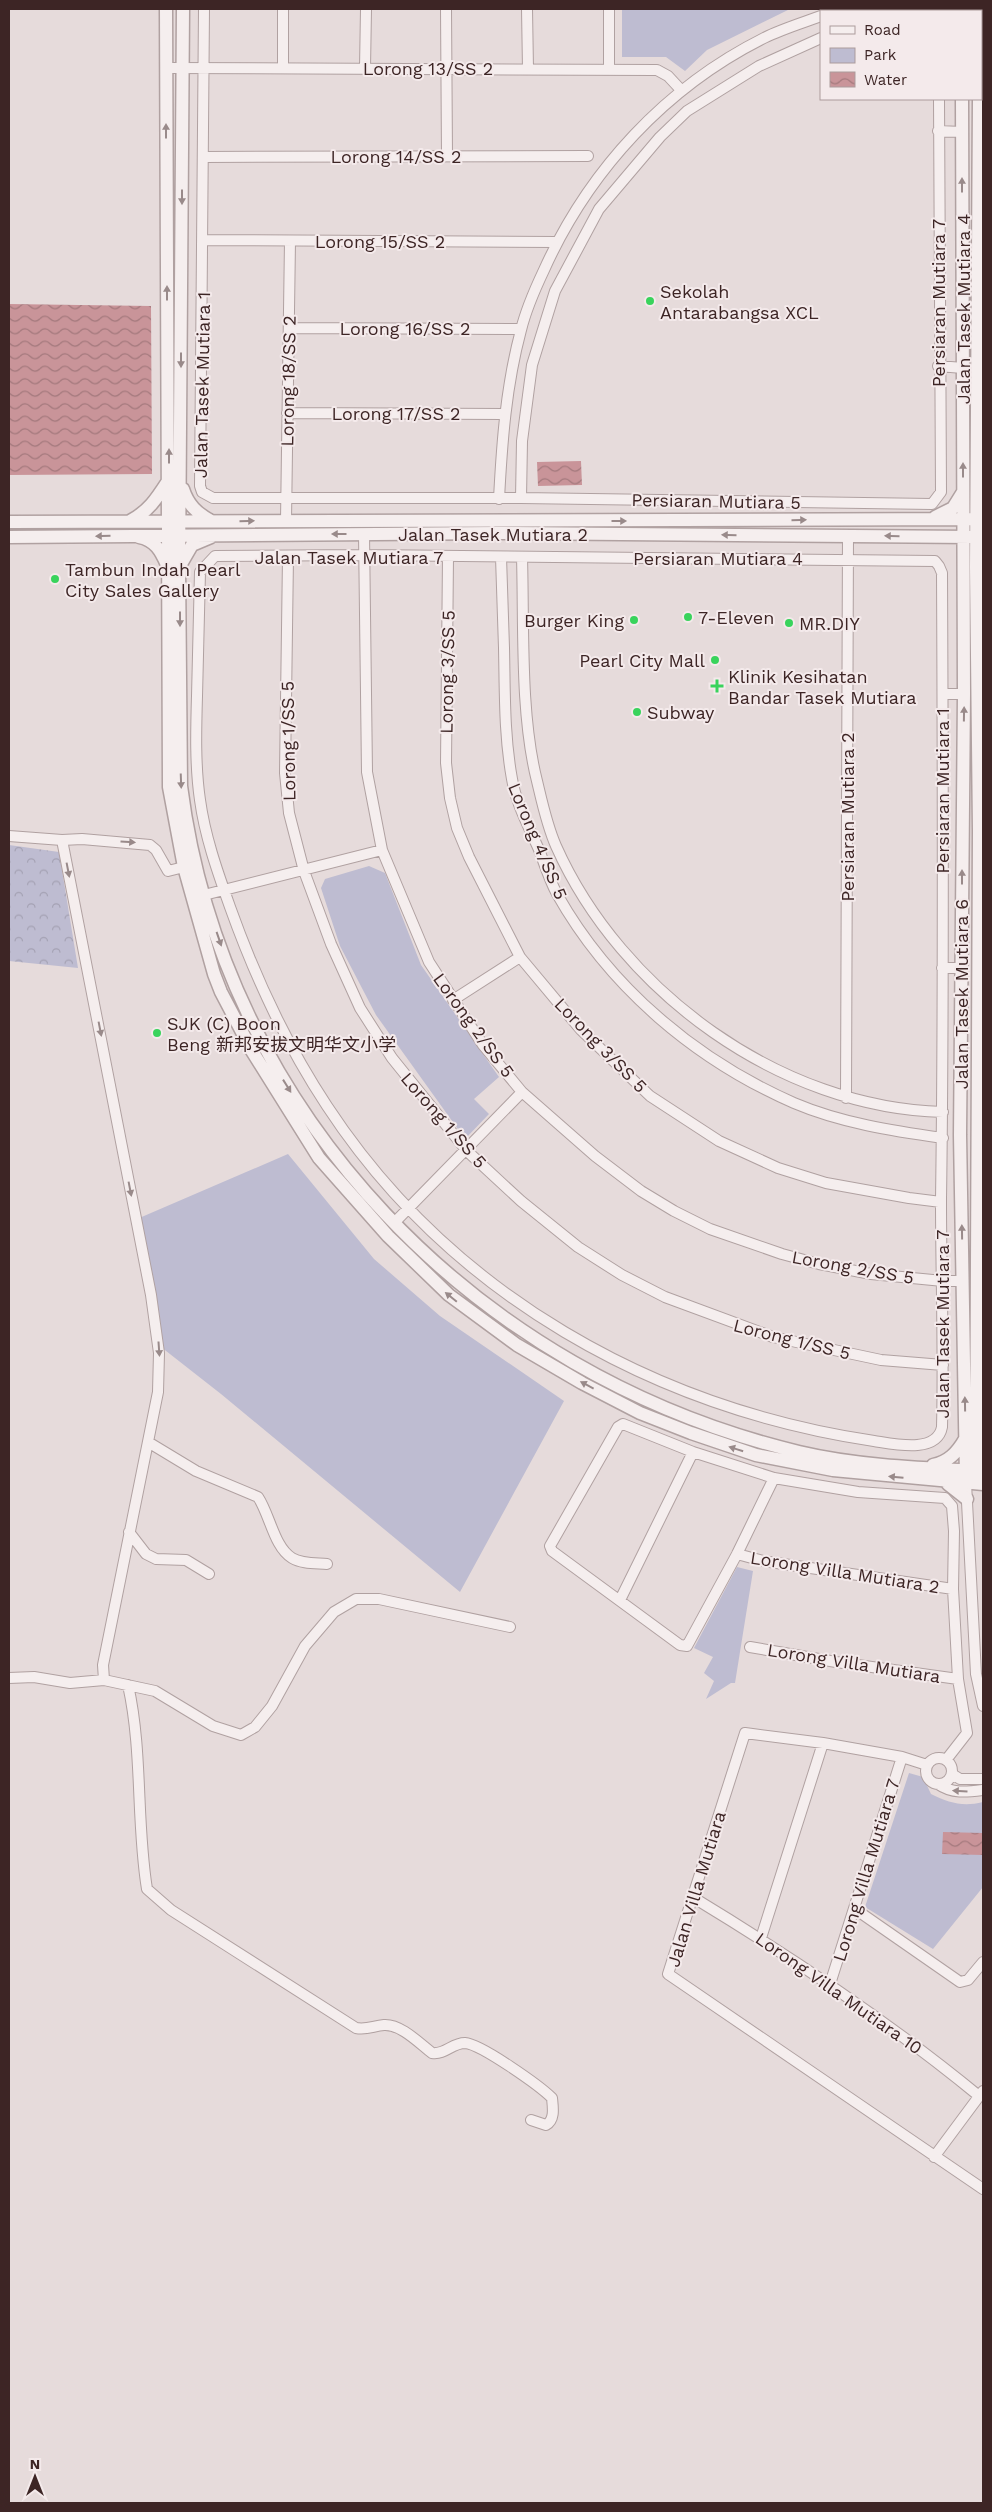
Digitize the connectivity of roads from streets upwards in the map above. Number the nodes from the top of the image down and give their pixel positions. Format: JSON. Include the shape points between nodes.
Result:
{"nodes":[{"id":1,"x":166,"y":9,"type":"edge"},
{"id":2,"x":183,"y":9,"type":"edge"},
{"id":3,"x":204,"y":9,"type":"edge"},
{"id":4,"x":283,"y":9,"type":"edge"},
{"id":5,"x":366,"y":9,"type":"edge"},
{"id":6,"x":446,"y":9,"type":"edge"},
{"id":7,"x":528,"y":9,"type":"edge"},
{"id":8,"x":609,"y":9,"type":"edge"},
{"id":9,"x":820,"y":16,"type":"edge"},
{"id":10,"x":820,"y":38,"type":"edge"},
{"id":11,"x":166,"y":68,"type":"junction"},
{"id":12,"x":182,"y":68,"type":"junction"},
{"id":13,"x":204,"y":68,"type":"junction"},
{"id":14,"x":283,"y":68,"type":"junction"},
{"id":15,"x":365,"y":68,"type":"junction"},
{"id":16,"x":445,"y":68,"type":"junction"},
{"id":17,"x":528,"y":69,"type":"junction"},
{"id":18,"x":609,"y":69,"type":"junction"},
{"id":19,"x":681,"y":90,"type":"junction"},
{"id":20,"x":939,"y":100,"type":"edge"},
{"id":21,"x":962,"y":100,"type":"edge"},
{"id":22,"x":979,"y":100,"type":"edge"},
{"id":23,"x":938,"y":131,"type":"junction"},
{"id":24,"x":962,"y":132,"type":"junction"},
{"id":25,"x":447,"y":156,"type":"junction"},
{"id":26,"x":588,"y":156,"type":"dead end"},
{"id":27,"x":204,"y":157,"type":"junction"},
{"id":28,"x":203,"y":240,"type":"junction"},
{"id":29,"x":290,"y":241,"type":"junction"},
{"id":30,"x":556,"y":242,"type":"junction"},
{"id":31,"x":962,"y":244,"type":"junction"},
{"id":32,"x":979,"y":244,"type":"junction"},
{"id":33,"x":289,"y":328,"type":"junction"},
{"id":34,"x":521,"y":329,"type":"junction"},
{"id":35,"x":938,"y":366,"type":"junction"},
{"id":36,"x":964,"y":368,"type":"junction"},
{"id":37,"x":288,"y":413,"type":"junction"},
{"id":38,"x":504,"y":414,"type":"junction"},
{"id":39,"x":175,"y":480,"type":"junction"},
{"id":40,"x":963,"y":492,"type":"junction"},
{"id":41,"x":980,"y":494,"type":"edge"},
{"id":42,"x":286,"y":498,"type":"junction"},
{"id":43,"x":521,"y":498,"type":"junction"},
{"id":44,"x":499,"y":499,"type":"junction"},
{"id":45,"x":775,"y":502,"type":"junction"},
{"id":46,"x":932,"y":504,"type":"joint"},
{"id":47,"x":933,"y":518,"type":"junction"},
{"id":48,"x":286,"y":520,"type":"junction"},
{"id":49,"x":775,"y":520,"type":"junction"},
{"id":50,"x":975,"y":520,"type":"edge"},
{"id":51,"x":211,"y":521,"type":"junction"},
{"id":52,"x":9,"y":522,"type":"edge"},
{"id":53,"x":127,"y":522,"type":"junction"},
{"id":54,"x":175,"y":522,"type":"junction"},
{"id":55,"x":646,"y":527,"type":"junction"},
{"id":56,"x":364,"y":534,"type":"junction"},
{"id":57,"x":175,"y":535,"type":"junction"},
{"id":58,"x":218,"y":535,"type":"junction"},
{"id":59,"x":848,"y":535,"type":"junction"},
{"id":60,"x":130,"y":536,"type":"junction"},
{"id":61,"x":9,"y":537,"type":"edge"},
{"id":62,"x":940,"y":537,"type":"junction"},
{"id":63,"x":964,"y":537,"type":"junction"},
{"id":64,"x":980,"y":537,"type":"edge"},
{"id":65,"x":364,"y":556,"type":"junction"},
{"id":66,"x":983,"y":556,"type":"edge"},
{"id":67,"x":288,"y":557,"type":"junction"},
{"id":68,"x":448,"y":557,"type":"junction"},
{"id":69,"x":501,"y":557,"type":"junction"},
{"id":70,"x":522,"y":557,"type":"junction"},
{"id":71,"x":848,"y":559,"type":"junction"},
{"id":72,"x":964,"y":560,"type":"junction"},
{"id":73,"x":935,"y":561,"type":"joint"},
{"id":74,"x":174,"y":567,"type":"junction"},
{"id":75,"x":976,"y":567,"type":"junction"},
{"id":76,"x":943,"y":694,"type":"junction"},
{"id":77,"x":964,"y":694,"type":"junction"},
{"id":78,"x":962,"y":830,"type":"junction"},
{"id":79,"x":979,"y":831,"type":"junction"},
{"id":80,"x":9,"y":836,"type":"edge"},
{"id":81,"x":62,"y":840,"type":"junction"},
{"id":82,"x":382,"y":850,"type":"junction"},
{"id":83,"x":184,"y":867,"type":"junction"},
{"id":84,"x":304,"y":871,"type":"junction"},
{"id":85,"x":224,"y":891,"type":"junction"},
{"id":86,"x":204,"y":895,"type":"junction"},
{"id":87,"x":520,"y":958,"type":"junction"},
{"id":88,"x":942,"y":968,"type":"junction"},
{"id":89,"x":961,"y":968,"type":"junction"},
{"id":90,"x":453,"y":1000,"type":"junction"},
{"id":91,"x":522,"y":1092,"type":"junction"},
{"id":92,"x":846,"y":1098,"type":"junction"},
{"id":93,"x":943,"y":1112,"type":"junction"},
{"id":94,"x":943,"y":1138,"type":"junction"},
{"id":95,"x":467,"y":1152,"type":"junction"},
{"id":96,"x":941,"y":1202,"type":"junction"},
{"id":97,"x":408,"y":1208,"type":"junction"},
{"id":98,"x":394,"y":1223,"type":"junction"},
{"id":99,"x":943,"y":1281,"type":"junction"},
{"id":100,"x":963,"y":1281,"type":"junction"},
{"id":101,"x":980,"y":1327,"type":"edge"},
{"id":102,"x":943,"y":1365,"type":"junction"},
{"id":103,"x":971,"y":1436,"type":"junction"},
{"id":104,"x":148,"y":1442,"type":"junction"},
{"id":105,"x":983,"y":1450,"type":"edge"},
{"id":106,"x":693,"y":1452,"type":"junction"},
{"id":107,"x":923,"y":1467,"type":"junction"},
{"id":108,"x":975,"y":1471,"type":"edge"},
{"id":109,"x":774,"y":1478,"type":"junction"},
{"id":110,"x":944,"y":1482,"type":"junction"},
{"id":111,"x":977,"y":1485,"type":"edge"},
{"id":112,"x":969,"y":1501,"type":"junction"},
{"id":113,"x":130,"y":1532,"type":"junction"},
{"id":114,"x":737,"y":1554,"type":"junction"},
{"id":115,"x":327,"y":1564,"type":"dead end"},
{"id":116,"x":209,"y":1574,"type":"dead end"},
{"id":117,"x":953,"y":1589,"type":"junction"},
{"id":118,"x":620,"y":1600,"type":"junction"},
{"id":119,"x":510,"y":1627,"type":"dead end"},
{"id":120,"x":750,"y":1647,"type":"dead end"},
{"id":121,"x":9,"y":1678,"type":"edge"},
{"id":122,"x":104,"y":1680,"type":"junction"},
{"id":123,"x":958,"y":1680,"type":"junction"},
{"id":124,"x":128,"y":1685,"type":"junction"},
{"id":125,"x":983,"y":1706,"type":"edge"},
{"id":126,"x":823,"y":1743,"type":"junction"},
{"id":127,"x":902,"y":1757,"type":"junction"},
{"id":128,"x":946,"y":1760,"type":"junction"},
{"id":129,"x":927,"y":1765,"type":"junction"},
{"id":130,"x":952,"y":1774,"type":"junction"},
{"id":131,"x":983,"y":1779,"type":"edge"},
{"id":132,"x":938,"y":1784,"type":"junction"},
{"id":133,"x":983,"y":1790,"type":"edge"},
{"id":134,"x":694,"y":1898,"type":"junction"},
{"id":135,"x":855,"y":1909,"type":"junction"},
{"id":136,"x":761,"y":1938,"type":"junction"},
{"id":137,"x":983,"y":1962,"type":"edge"},
{"id":138,"x":830,"y":1984,"type":"junction"},
{"id":139,"x":981,"y":2093,"type":"edge"},
{"id":140,"x":531,"y":2120,"type":"dead end"},
{"id":141,"x":934,"y":2157,"type":"junction"},
{"id":142,"x":983,"y":2189,"type":"edge"}],
"edges":[{"from":1,"to":11,"type":"street","name":"Jalan Tasek Mutiara 1"},
{"from":2,"to":12,"type":"street","name":"Jalan Tasek Mutiara 1"},
{"from":3,"to":13,"type":"street","name":"Jalan Tasek Mutiara 1"},
{"from":4,"to":14,"type":"street"},
{"from":5,"to":15,"type":"street"},
{"from":6,"to":16,"type":"street"},
{"from":7,"to":17,"type":"street"},
{"from":8,"to":18,"type":"street"},
{"from":9,"to":19,"type":"street","via":[[765,38]]},
{"from":10,"to":43,"type":"street","via":[[759,66],[688,111],[660,137],[599,209],[555,291],[532,365],[523,434]]},
{"from":11,"to":12,"type":"street","name":"Lorong 13/SS 2"},
{"from":39,"to":11,"type":"street","name":"Jalan Tasek Mutiara 1","one_way":true},
{"from":12,"to":13,"type":"street","name":"Lorong 13/SS 2"},
{"from":12,"to":39,"type":"street","name":"Jalan Tasek Mutiara 1","one_way":true},
{"from":13,"to":14,"type":"street","name":"Lorong 13/SS 2"},
{"from":13,"to":27,"type":"street","name":"Jalan Tasek Mutiara 1"},
{"from":14,"to":15,"type":"street","name":"Lorong 13/SS 2"},
{"from":15,"to":16,"type":"street","name":"Lorong 13/SS 2"},
{"from":16,"to":17,"type":"street","name":"Lorong 13/SS 2"},
{"from":16,"to":25,"type":"street"},
{"from":17,"to":18,"type":"street","name":"Lorong 13/SS 2"},
{"from":18,"to":19,"type":"street","name":"Lorong 13/SS 2","via":[[662,71]]},
{"from":19,"to":30,"type":"street","via":[[629,139],[583,198]]},
{"from":20,"to":23,"type":"street","name":"Persiaran Mutiara 7"},
{"from":21,"to":24,"type":"street","name":"Jalan Tasek Mutiara 4"},
{"from":22,"to":32,"type":"street","name":"Jalan Tasek Mutiara 4"},
{"from":23,"to":24,"type":"street"},
{"from":23,"to":35,"type":"street","name":"Persiaran Mutiara 7"},
{"from":31,"to":24,"type":"street","name":"Jalan Tasek Mutiara 4","one_way":true},
{"from":25,"to":26,"type":"street","name":"Lorong 14/SS 2"},
{"from":25,"to":27,"type":"street","name":"Lorong 14/SS 2"},
{"from":27,"to":28,"type":"street","name":"Jalan Tasek Mutiara 1"},
{"from":28,"to":29,"type":"street","name":"Lorong 15/SS 2"},
{"from":28,"to":42,"type":"street","name":"Jalan Tasek Mutiara 1","via":[[200,486],[202,492],[213,498]]},
{"from":29,"to":30,"type":"street","name":"Lorong 15/SS 2"},
{"from":29,"to":33,"type":"street","name":"Lorong 18/SS 2"},
{"from":30,"to":34,"type":"street"},
{"from":31,"to":32,"type":"street"},
{"from":31,"to":36,"type":"street","name":"Jalan Tasek Mutiara 4"},
{"from":32,"to":41,"type":"street","name":"Jalan Tasek Mutiara 4"},
{"from":33,"to":34,"type":"street","name":"Lorong 16/SS 2"},
{"from":33,"to":37,"type":"street","name":"Lorong 18/SS 2"},
{"from":34,"to":38,"type":"street"},
{"from":35,"to":36,"type":"street"},
{"from":35,"to":46,"type":"street","name":"Persiaran Mutiara 7","via":[[941,492]]},
{"from":40,"to":36,"type":"street","name":"Jalan Tasek Mutiara 4","one_way":true},
{"from":37,"to":38,"type":"street","name":"Lorong 17/SS 2"},
{"from":37,"to":42,"type":"street","name":"Lorong 18/SS 2"},
{"from":38,"to":44,"type":"street"},
{"from":39,"to":51,"type":"street","via":[[196,512]]},
{"from":39,"to":53,"type":"street","via":[[144,513]]},
{"from":39,"to":54,"type":"street","name":"Jalan Tasek Mutiara 1"},
{"from":40,"to":47,"type":"street","via":[[953,508]]},
{"from":40,"to":50,"type":"street","name":"Jalan Tasek Mutiara 4"},
{"from":41,"to":50,"type":"street","name":"Jalan Tasek Mutiara 4"},
{"from":42,"to":44,"type":"street","name":"Jalan Tasek Mutiara 1"},
{"from":42,"to":48,"type":"street","name":"Lorong 18/SS 2"},
{"from":43,"to":44,"type":"street","name":"Persiaran Mutiara 5"},
{"from":43,"to":45,"type":"street","name":"Persiaran Mutiara 5"},
{"from":45,"to":46,"type":"street","name":"Persiaran Mutiara 5"},
{"from":45,"to":49,"type":"street"},
{"from":49,"to":47,"type":"street","name":"Jalan Tasek Mutiara 2","one_way":true},
{"from":47,"to":50,"type":"street","name":"Jalan Tasek Mutiara 2"},
{"from":51,"to":48,"type":"street","name":"Jalan Tasek Mutiara 2","one_way":true},
{"from":48,"to":55,"type":"street","name":"Jalan Tasek Mutiara 2","one_way":true},
{"from":49,"to":55,"type":"street","name":"Jalan Tasek Mutiara 2"},
{"from":50,"to":63,"type":"street","name":"Jalan Tasek Mutiara 6"},
{"from":50,"to":64,"type":"street","name":"Jalan Tasek Mutiara 6"},
{"from":51,"to":54,"type":"street","name":"Jalan Tasek Mutiara 2"},
{"from":52,"to":53,"type":"street","name":"Jalan Tasek Mutiara 2"},
{"from":53,"to":54,"type":"street","name":"Jalan Tasek Mutiara 2"},
{"from":54,"to":57,"type":"street"},
{"from":55,"to":56,"type":"street","name":"Jalan Tasek Mutiara 2"},
{"from":59,"to":55,"type":"street","name":"Jalan Tasek Mutiara 2","one_way":true},
{"from":56,"to":58,"type":"street","name":"Jalan Tasek Mutiara 2","one_way":true},
{"from":56,"to":65,"type":"street","name":"Lorong 2/SS 5"},
{"from":57,"to":58,"type":"street","name":"Jalan Tasek Mutiara 2"},
{"from":57,"to":60,"type":"street","name":"Jalan Tasek Mutiara 2"},
{"from":57,"to":74,"type":"street"},
{"from":58,"to":74,"type":"street","via":[[192,546]]},
{"from":62,"to":59,"type":"street","name":"Jalan Tasek Mutiara 2","one_way":true},
{"from":59,"to":71,"type":"street","name":"Persiaran Mutiara 2"},
{"from":60,"to":61,"type":"street","name":"Jalan Tasek Mutiara 2","one_way":true},
{"from":60,"to":74,"type":"street","via":[[149,539]]},
{"from":62,"to":63,"type":"street","name":"Jalan Tasek Mutiara 2"},
{"from":62,"to":72,"type":"street"},
{"from":63,"to":64,"type":"street","name":"Jalan Tasek Mutiara 2"},
{"from":63,"to":72,"type":"street","name":"Jalan Tasek Mutiara 6"},
{"from":64,"to":75,"type":"street","name":"Jalan Tasek Mutiara 6"},
{"from":65,"to":67,"type":"street","name":"Jalan Tasek Mutiara 7"},
{"from":65,"to":68,"type":"street","name":"Jalan Tasek Mutiara 7"},
{"from":65,"to":82,"type":"street","name":"Lorong 2/SS 5","via":[[367,772]]},
{"from":66,"to":75,"type":"street"},
{"from":67,"to":84,"type":"street","name":"Lorong 1/SS 5","via":[[285,773],[289,813]]},
{"from":67,"to":85,"type":"street","name":"Jalan Tasek Mutiara 7","via":[[215,556],[200,572],[196,730],[199,799]]},
{"from":68,"to":69,"type":"street","name":"Jalan Tasek Mutiara 7"},
{"from":68,"to":87,"type":"street","name":"Lorong 3/SS 5","via":[[446,763],[450,798],[457,828],[469,857]]},
{"from":69,"to":70,"type":"street","name":"Persiaran Mutiara 4"},
{"from":69,"to":94,"type":"street","name":"Lorong 4/SS 5","via":[[503,694],[512,782],[557,893],[596,954],[641,1002],[686,1041],[743,1078],[796,1104],[844,1119]]},
{"from":70,"to":71,"type":"street","name":"Persiaran Mutiara 4"},
{"from":70,"to":92,"type":"street","via":[[529,739],[556,844],[581,893],[622,949],[665,994],[701,1024],[748,1056]]},
{"from":71,"to":73,"type":"street","name":"Persiaran Mutiara 4"},
{"from":71,"to":92,"type":"street","name":"Persiaran Mutiara 2"},
{"from":72,"to":77,"type":"street","name":"Jalan Tasek Mutiara 6"},
{"from":73,"to":76,"type":"street","name":"Persiaran Mutiara 1","via":[[942,573]]},
{"from":74,"to":83,"type":"street","via":[[169,787]]},
{"from":74,"to":86,"type":"street","one_way":true,"via":[[181,786],[185,818]]},
{"from":75,"to":79,"type":"street","name":"Jalan Tasek Mutiara 6"},
{"from":76,"to":77,"type":"street"},
{"from":76,"to":88,"type":"street","name":"Persiaran Mutiara 1"},
{"from":78,"to":77,"type":"street","name":"Jalan Tasek Mutiara 6","one_way":true},
{"from":78,"to":79,"type":"street"},
{"from":89,"to":78,"type":"street","name":"Jalan Tasek Mutiara 6","one_way":true},
{"from":79,"to":101,"type":"street","name":"Jalan Tasek Mutiara 6","via":[[976,1141]]},
{"from":80,"to":81,"type":"street"},
{"from":81,"to":83,"type":"street","one_way":true,"via":[[150,844],[168,871]]},
{"from":81,"to":104,"type":"street","one_way":true,"via":[[155,1316],[159,1353],[158,1392]]},
{"from":82,"to":84,"type":"street"},
{"from":82,"to":90,"type":"street","name":"Lorong 2/SS 5","via":[[429,962]]},
{"from":110,"to":83,"type":"street","one_way":true,"via":[[833,1470],[756,1454],[691,1433],[640,1413],[574,1378],[517,1345],[448,1295],[388,1236],[319,1158],[272,1086],[221,992]]},
{"from":84,"to":85,"type":"street"},
{"from":84,"to":95,"type":"street","name":"Lorong 1/SS 5","via":[[331,944],[360,1008],[392,1058]]},
{"from":85,"to":86,"type":"street"},
{"from":85,"to":97,"type":"street","name":"Jalan Tasek Mutiara 7","via":[[252,967],[298,1059],[329,1109]]},
{"from":86,"to":98,"type":"street","one_way":true,"via":[[235,986],[282,1078],[309,1121]]},
{"from":87,"to":90,"type":"street"},
{"from":87,"to":96,"type":"street","name":"Lorong 3/SS 5","via":[[581,1030],[650,1096],[719,1141],[778,1168],[826,1183]]},
{"from":88,"to":89,"type":"street"},
{"from":88,"to":93,"type":"street","name":"Persiaran Mutiara 1"},
{"from":100,"to":89,"type":"street","name":"Jalan Tasek Mutiara 6","one_way":true},
{"from":90,"to":91,"type":"street","name":"Lorong 2/SS 5","via":[[483,1045]]},
{"from":91,"to":95,"type":"street"},
{"from":91,"to":99,"type":"street","name":"Lorong 2/SS 5","via":[[641,1191],[710,1229],[819,1264],[871,1274]]},
{"from":92,"to":93,"type":"street","via":[[900,1110]]},
{"from":93,"to":94,"type":"street","name":"Jalan Tasek Mutiara 7"},
{"from":94,"to":96,"type":"street","name":"Jalan Tasek Mutiara 7"},
{"from":95,"to":97,"type":"street"},
{"from":95,"to":102,"type":"street","name":"Lorong 1/SS 5","via":[[578,1246],[665,1297],[773,1337],[881,1360]]},
{"from":96,"to":99,"type":"street","name":"Jalan Tasek Mutiara 7"},
{"from":97,"to":98,"type":"street"},
{"from":97,"to":102,"type":"street","name":"Jalan Tasek Mutiara 7","via":[[473,1270],[558,1329],[600,1353],[675,1387],[753,1414],[831,1434],[895,1444],[933,1442],[941,1435]]},
{"from":98,"to":107,"type":"street","via":[[470,1294],[568,1360],[631,1394],[676,1414],[802,1453]]},
{"from":99,"to":100,"type":"street","name":"Lorong 2/SS 5"},
{"from":99,"to":102,"type":"street","name":"Jalan Tasek Mutiara 7"},
{"from":103,"to":100,"type":"street","name":"Jalan Tasek Mutiara 6","one_way":true},
{"from":101,"to":103,"type":"street","name":"Jalan Tasek Mutiara 6"},
{"from":103,"to":105,"type":"street"},
{"from":103,"to":107,"type":"street","via":[[950,1458]]},
{"from":103,"to":108,"type":"street","name":"Jalan Tasek Mutiara 6"},
{"from":104,"to":113,"type":"street"},
{"from":104,"to":115,"type":"street","via":[[196,1472],[258,1497],[281,1546],[292,1558],[306,1563]]},
{"from":106,"to":109,"type":"street"},
{"from":106,"to":118,"type":"street"},
{"from":106,"to":118,"type":"street","via":[[629,1425],[618,1426],[552,1541],[552,1551]]},
{"from":107,"to":108,"type":"street"},
{"from":108,"to":111,"type":"street","name":"Jalan Tasek Mutiara 6"},
{"from":109,"to":114,"type":"street"},
{"from":109,"to":117,"type":"street","via":[[858,1492],[945,1498],[952,1506]]},
{"from":110,"to":111,"type":"street"},
{"from":110,"to":112,"type":"street"},
{"from":111,"to":112,"type":"street"},
{"from":112,"to":125,"type":"street","via":[[974,1645]]},
{"from":113,"to":116,"type":"street","via":[[146,1554],[156,1559],[186,1560]]},
{"from":113,"to":122,"type":"street","via":[[103,1665]]},
{"from":114,"to":117,"type":"street","name":"Lorong Villa Mutiara 2","via":[[763,1561]]},
{"from":114,"to":118,"type":"street","via":[[687,1646],[680,1645]]},
{"from":117,"to":123,"type":"street"},
{"from":119,"to":124,"type":"street","via":[[379,1599],[356,1599],[334,1612],[305,1646],[272,1706],[255,1727],[241,1736],[213,1726],[155,1691]]},
{"from":120,"to":123,"type":"street","name":"Lorong Villa Mutiara"},
{"from":121,"to":122,"type":"street","via":[[70,1683]]},
{"from":122,"to":124,"type":"street"},
{"from":123,"to":128,"type":"street","via":[[967,1733]]},
{"from":124,"to":140,"type":"street","via":[[134,1710],[147,1888],[171,1910],[356,2028],[365,2030],[385,2024],[438,2054],[458,2044],[476,2046],[542,2088],[552,2098],[550,2123],[546,2126]]},
{"from":126,"to":127,"type":"street","name":"Jalan Villa Mutiara"},
{"from":126,"to":134,"type":"street","name":"Jalan Villa Mutiara","via":[[745,1733]]},
{"from":126,"to":136,"type":"street"},
{"from":127,"to":129,"type":"street","name":"Jalan Villa Mutiara"},
{"from":127,"to":135,"type":"street","name":"Lorong Villa Mutiara 7"},
{"from":128,"to":129,"type":"street","via":[[938,1758]]},
{"from":128,"to":130,"type":"street"},
{"from":129,"to":132,"type":"street","via":[[928,1778]]},
{"from":130,"to":131,"type":"street","via":[[960,1779]]},
{"from":130,"to":132,"type":"street"},
{"from":133,"to":132,"type":"street","one_way":true,"via":[[961,1793]]},
{"from":134,"to":136,"type":"street","name":"Lorong Villa Mutiara 10"},
{"from":134,"to":141,"type":"street","name":"Jalan Villa Mutiara","via":[[668,1974]]},
{"from":135,"to":137,"type":"street","via":[[960,1982],[968,1980]]},
{"from":135,"to":138,"type":"street","name":"Lorong Villa Mutiara 7"},
{"from":136,"to":138,"type":"street","name":"Lorong Villa Mutiara 10"},
{"from":138,"to":139,"type":"street","name":"Lorong Villa Mutiara 10"},
{"from":139,"to":141,"type":"street"},
{"from":141,"to":142,"type":"street","name":"Jalan Villa Mutiara"}]}
